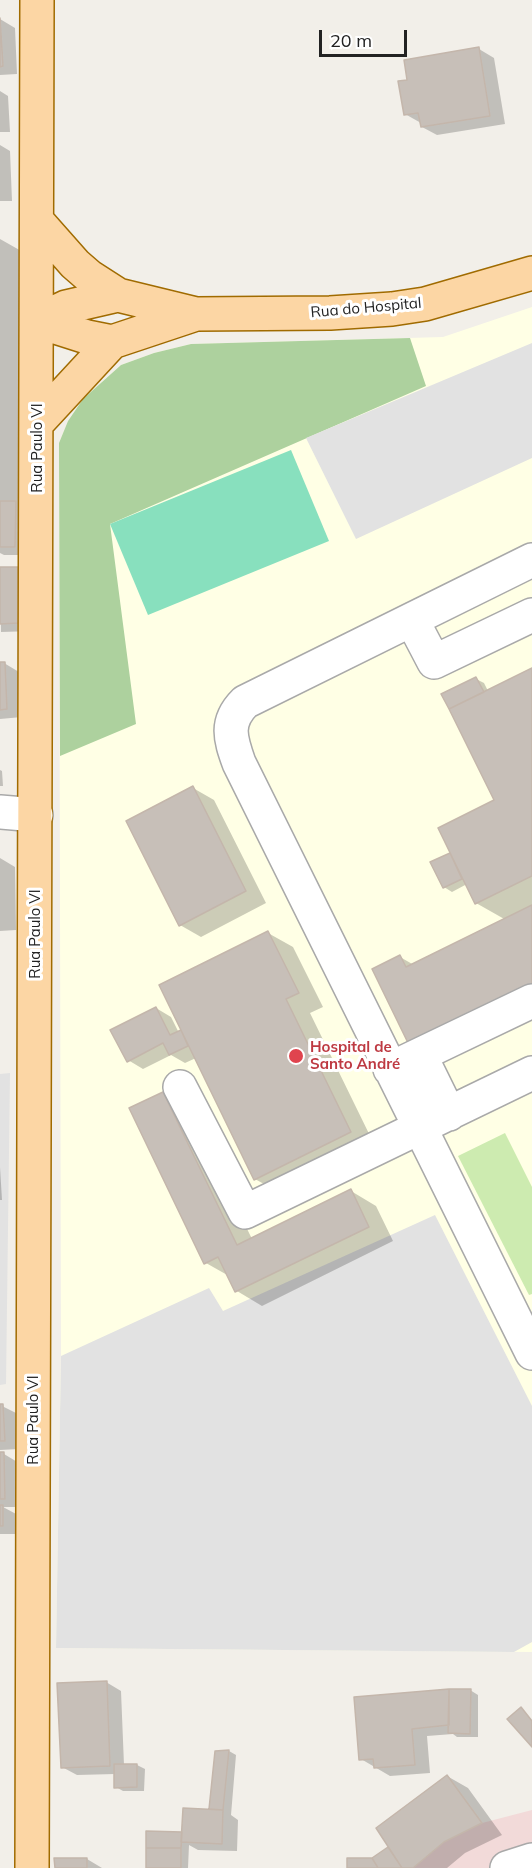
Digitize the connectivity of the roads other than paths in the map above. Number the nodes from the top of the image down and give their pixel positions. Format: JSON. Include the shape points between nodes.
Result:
{"nodes":[{"id":1,"x":37,"y":0,"type":"edge"},
{"id":2,"x":37,"y":221,"type":"junction"},
{"id":3,"x":532,"y":273,"type":"edge"},
{"id":4,"x":118,"y":295,"type":"junction"},
{"id":5,"x":196,"y":314,"type":"junction"},
{"id":6,"x":37,"y":321,"type":"junction"},
{"id":7,"x":112,"y":342,"type":"junction"},
{"id":8,"x":37,"y":423,"type":"junction"},
{"id":9,"x":532,"y":560,"type":"edge"},
{"id":10,"x":532,"y":615,"type":"edge"},
{"id":11,"x":412,"y":620,"type":"junction"},
{"id":12,"x":0,"y":812,"type":"edge"},
{"id":13,"x":36,"y":815,"type":"junction"},
{"id":14,"x":532,"y":1002,"type":"edge"},
{"id":15,"x":420,"y":1055,"type":"junction"},
{"id":16,"x":390,"y":1069,"type":"junction"},
{"id":17,"x":532,"y":1073,"type":"edge"},
{"id":18,"x":180,"y":1087,"type":"dead end"},
{"id":19,"x":449,"y":1113,"type":"junction"},
{"id":20,"x":419,"y":1128,"type":"junction"},
{"id":21,"x":532,"y":1353,"type":"edge"},
{"id":22,"x":532,"y":1860,"type":"edge"},
{"id":23,"x":32,"y":1868,"type":"edge"},
{"id":24,"x":507,"y":1868,"type":"edge"}],
"edges":[{"from":1,"to":2,"type":"main road","name":"Rua Paulo VI"},
{"from":2,"to":4,"type":"main road","name":"Rua do Hospital","via":[[75,264]]},
{"from":2,"to":6,"type":"main road","name":"Rua Paulo VI"},
{"from":3,"to":5,"type":"main road","name":"Rua do Hospital","via":[[425,304],[392,309]]},
{"from":4,"to":5,"type":"main road","name":"Rua do Hospital"},
{"from":4,"to":6,"type":"main road","name":"Rua do Hospital","via":[[66,307]]},
{"from":5,"to":7,"type":"main road","name":"Rua do Hospital"},
{"from":6,"to":7,"type":"main road"},
{"from":6,"to":8,"type":"main road","name":"Rua Paulo VI"},
{"from":7,"to":8,"type":"main road","name":"Rua do Hospital"},
{"from":8,"to":13,"type":"main road","name":"Rua Paulo VI"},
{"from":9,"to":11,"type":"street"},
{"from":10,"to":11,"type":"street","via":[[434,662]]},
{"from":11,"to":16,"type":"street","via":[[245,702],[231,721],[239,763]]},
{"from":12,"to":13,"type":"street"},
{"from":13,"to":23,"type":"main road","name":"Rua Paulo VI"},
{"from":14,"to":15,"type":"street"},
{"from":15,"to":16,"type":"street"},
{"from":15,"to":19,"type":"street"},
{"from":16,"to":20,"type":"street"},
{"from":17,"to":19,"type":"street"},
{"from":18,"to":20,"type":"street","via":[[245,1212]]},
{"from":19,"to":20,"type":"street"},
{"from":20,"to":21,"type":"street"},
{"from":22,"to":24,"type":"street"}]}
